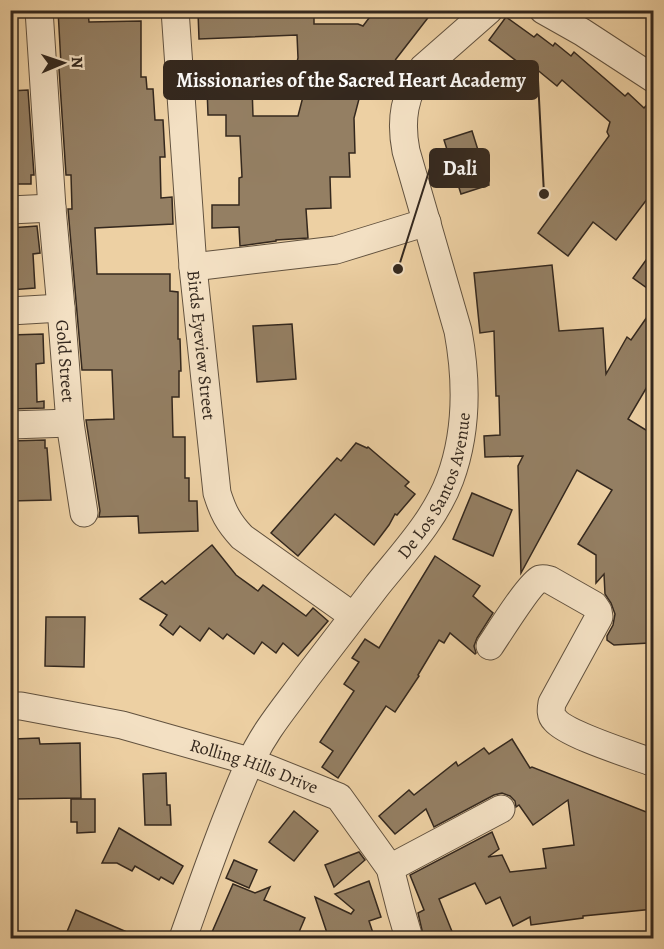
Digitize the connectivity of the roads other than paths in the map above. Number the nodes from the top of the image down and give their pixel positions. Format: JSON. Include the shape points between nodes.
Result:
{"nodes":[{"id":1,"x":39,"y":10,"type":"edge"},
{"id":2,"x":175,"y":10,"type":"edge"},
{"id":3,"x":489,"y":10,"type":"edge"},
{"id":4,"x":543,"y":10,"type":"edge"},
{"id":5,"x":654,"y":79,"type":"edge"},
{"id":6,"x":51,"y":208,"type":"junction"},
{"id":7,"x":10,"y":210,"type":"edge"},
{"id":8,"x":427,"y":222,"type":"junction"},
{"id":9,"x":193,"y":267,"type":"junction"},
{"id":10,"x":61,"y":308,"type":"junction"},
{"id":11,"x":10,"y":311,"type":"edge"},
{"id":12,"x":70,"y":423,"type":"junction"},
{"id":13,"x":10,"y":425,"type":"edge"},
{"id":14,"x":84,"y":513,"type":"dead end"},
{"id":15,"x":353,"y":616,"type":"junction"},
{"id":16,"x":490,"y":646,"type":"dead end"},
{"id":17,"x":10,"y":706,"type":"edge"},
{"id":18,"x":249,"y":761,"type":"junction"},
{"id":19,"x":654,"y":763,"type":"edge"},
{"id":20,"x":501,"y":808,"type":"dead end"},
{"id":21,"x":390,"y":868,"type":"junction"},
{"id":22,"x":183,"y":939,"type":"edge"},
{"id":23,"x":409,"y":939,"type":"edge"}],
"edges":[{"from":1,"to":6,"type":"street","name":"Gold Street"},
{"from":2,"to":9,"type":"street","name":"Birds Eyeview Street"},
{"from":3,"to":8,"type":"street","name":"De Los Santos Avenue","via":[[423,68],[405,104],[403,135]]},
{"from":4,"to":5,"type":"street"},
{"from":6,"to":7,"type":"street"},
{"from":6,"to":10,"type":"street","name":"Gold Street"},
{"from":8,"to":9,"type":"street","via":[[336,250]]},
{"from":8,"to":15,"type":"street","name":"De Los Santos Avenue","via":[[460,340],[465,382],[463,428],[451,478],[441,500]]},
{"from":9,"to":15,"type":"street","name":"Birds Eyeview Street","via":[[215,477],[222,510],[242,537]]},
{"from":10,"to":11,"type":"street"},
{"from":10,"to":12,"type":"street","name":"Gold Street"},
{"from":12,"to":13,"type":"street"},
{"from":12,"to":14,"type":"street","name":"Gold Street"},
{"from":15,"to":18,"type":"street","name":"De Los Santos Avenue"},
{"from":16,"to":19,"type":"street","via":[[538,580],[550,580],[594,605],[599,617],[552,703],[551,714],[574,733]]},
{"from":17,"to":18,"type":"street","name":"Rolling Hills Drive","via":[[122,725]]},
{"from":18,"to":21,"type":"street","name":"Rolling Hills Drive","via":[[339,797]]},
{"from":18,"to":22,"type":"street","name":"De Los Santos Avenue"},
{"from":20,"to":21,"type":"street"},
{"from":21,"to":23,"type":"street","name":"Rolling Hills Drive"}]}
